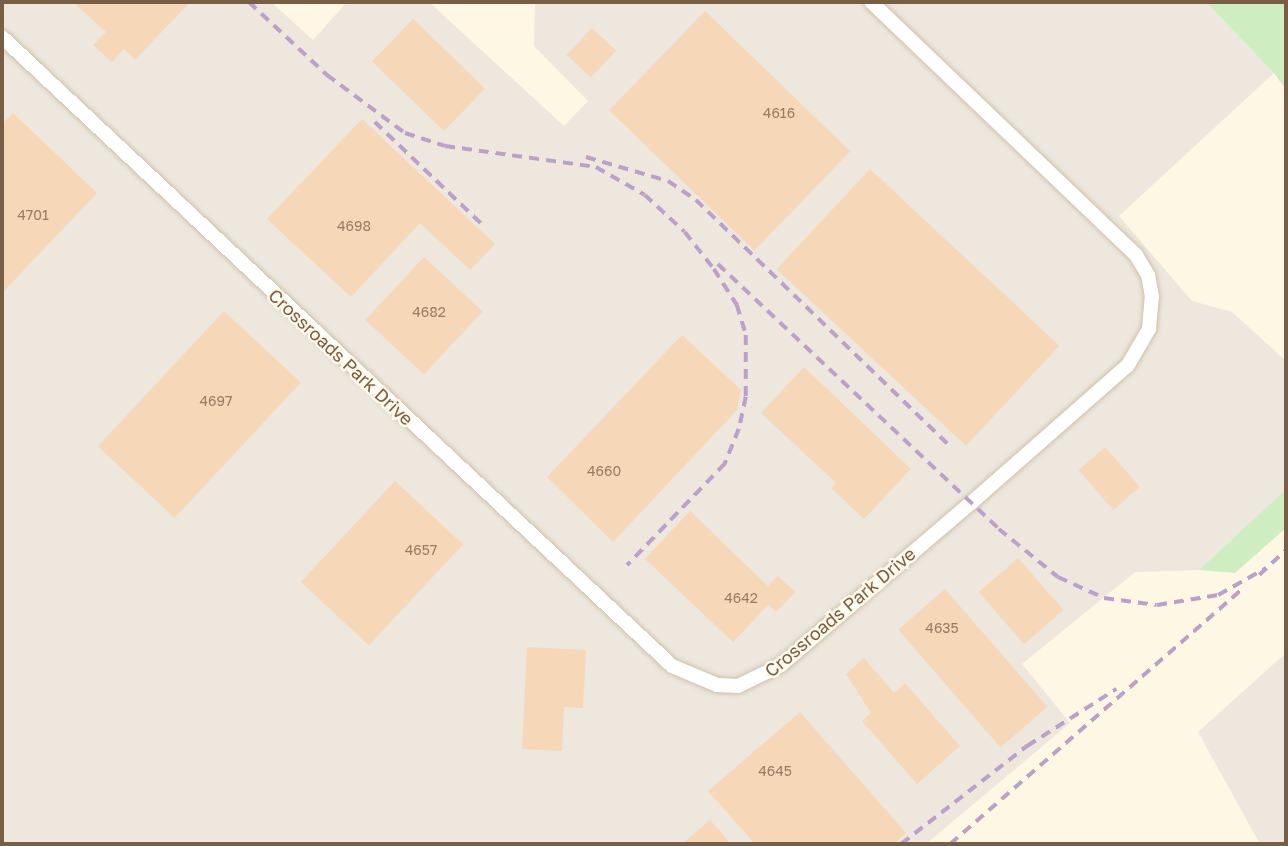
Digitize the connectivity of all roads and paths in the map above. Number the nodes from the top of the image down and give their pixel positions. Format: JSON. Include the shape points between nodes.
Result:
{"nodes":[{"id":1,"x":871,"y":2,"type":"edge"},
{"id":2,"x":2,"y":37,"type":"edge"}],
"edges":[{"from":1,"to":2,"type":"street","name":"Crossroads Park Drive","via":[[1136,255],[1152,297],[1149,329],[1128,365],[971,503],[782,665],[738,686],[707,682],[672,666]]}]}
